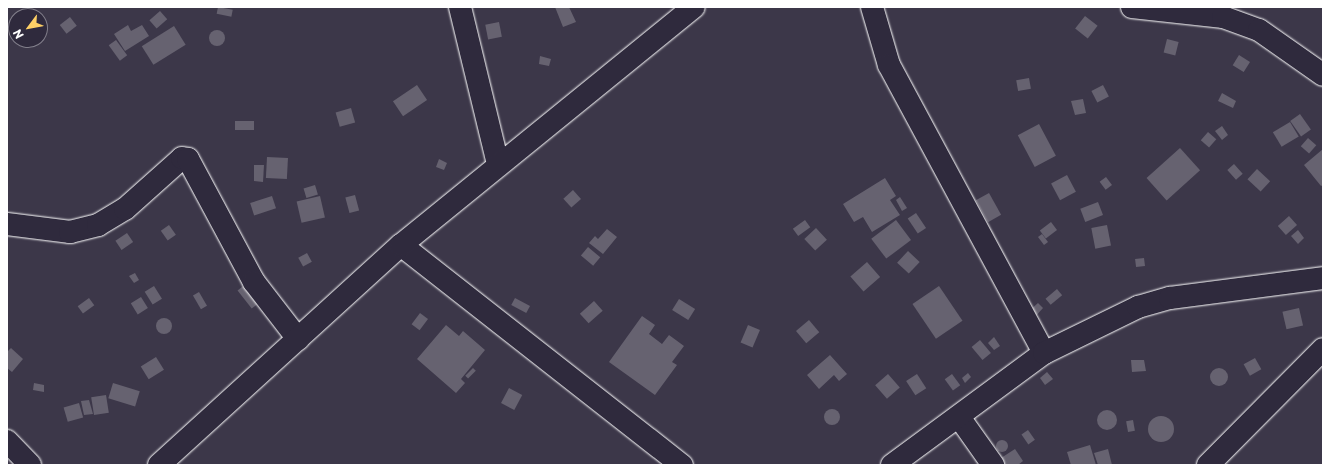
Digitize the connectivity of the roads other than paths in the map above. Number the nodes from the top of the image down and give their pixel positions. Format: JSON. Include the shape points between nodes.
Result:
{"nodes":[{"id":1,"x":460,"y":7,"type":"edge"},
{"id":2,"x":694,"y":7,"type":"edge"},
{"id":3,"x":872,"y":7,"type":"edge"},
{"id":4,"x":1132,"y":7,"type":"edge"},
{"id":5,"x":1323,"y":75,"type":"edge"},
{"id":6,"x":498,"y":164,"type":"junction"},
{"id":7,"x":7,"y":224,"type":"edge"},
{"id":8,"x":401,"y":245,"type":"junction"},
{"id":9,"x":1323,"y":278,"type":"edge"},
{"id":10,"x":298,"y":339,"type":"junction"},
{"id":11,"x":1323,"y":349,"type":"edge"},
{"id":12,"x":1044,"y":353,"type":"junction"},
{"id":13,"x":959,"y":417,"type":"junction"},
{"id":14,"x":7,"y":441,"type":"edge"},
{"id":15,"x":30,"y":465,"type":"edge"},
{"id":16,"x":159,"y":465,"type":"edge"},
{"id":17,"x":682,"y":465,"type":"edge"},
{"id":18,"x":892,"y":465,"type":"edge"},
{"id":19,"x":993,"y":465,"type":"edge"},
{"id":20,"x":1208,"y":465,"type":"edge"}],
"edges":[{"from":1,"to":6,"type":"street"},
{"from":2,"to":6,"type":"street"},
{"from":3,"to":12,"type":"street","via":[[889,65]]},
{"from":4,"to":5,"type":"street","via":[[1223,17],[1258,30]]},
{"from":6,"to":8,"type":"street"},
{"from":7,"to":10,"type":"street","via":[[70,232],[98,225],[125,209],[182,158],[188,159],[254,282]]},
{"from":8,"to":10,"type":"street"},
{"from":8,"to":17,"type":"street"},
{"from":9,"to":12,"type":"street","via":[[1170,298],[1138,307]]},
{"from":10,"to":16,"type":"street"},
{"from":11,"to":20,"type":"street"},
{"from":12,"to":13,"type":"street"},
{"from":13,"to":18,"type":"street"},
{"from":13,"to":19,"type":"street"},
{"from":14,"to":15,"type":"street"}]}
